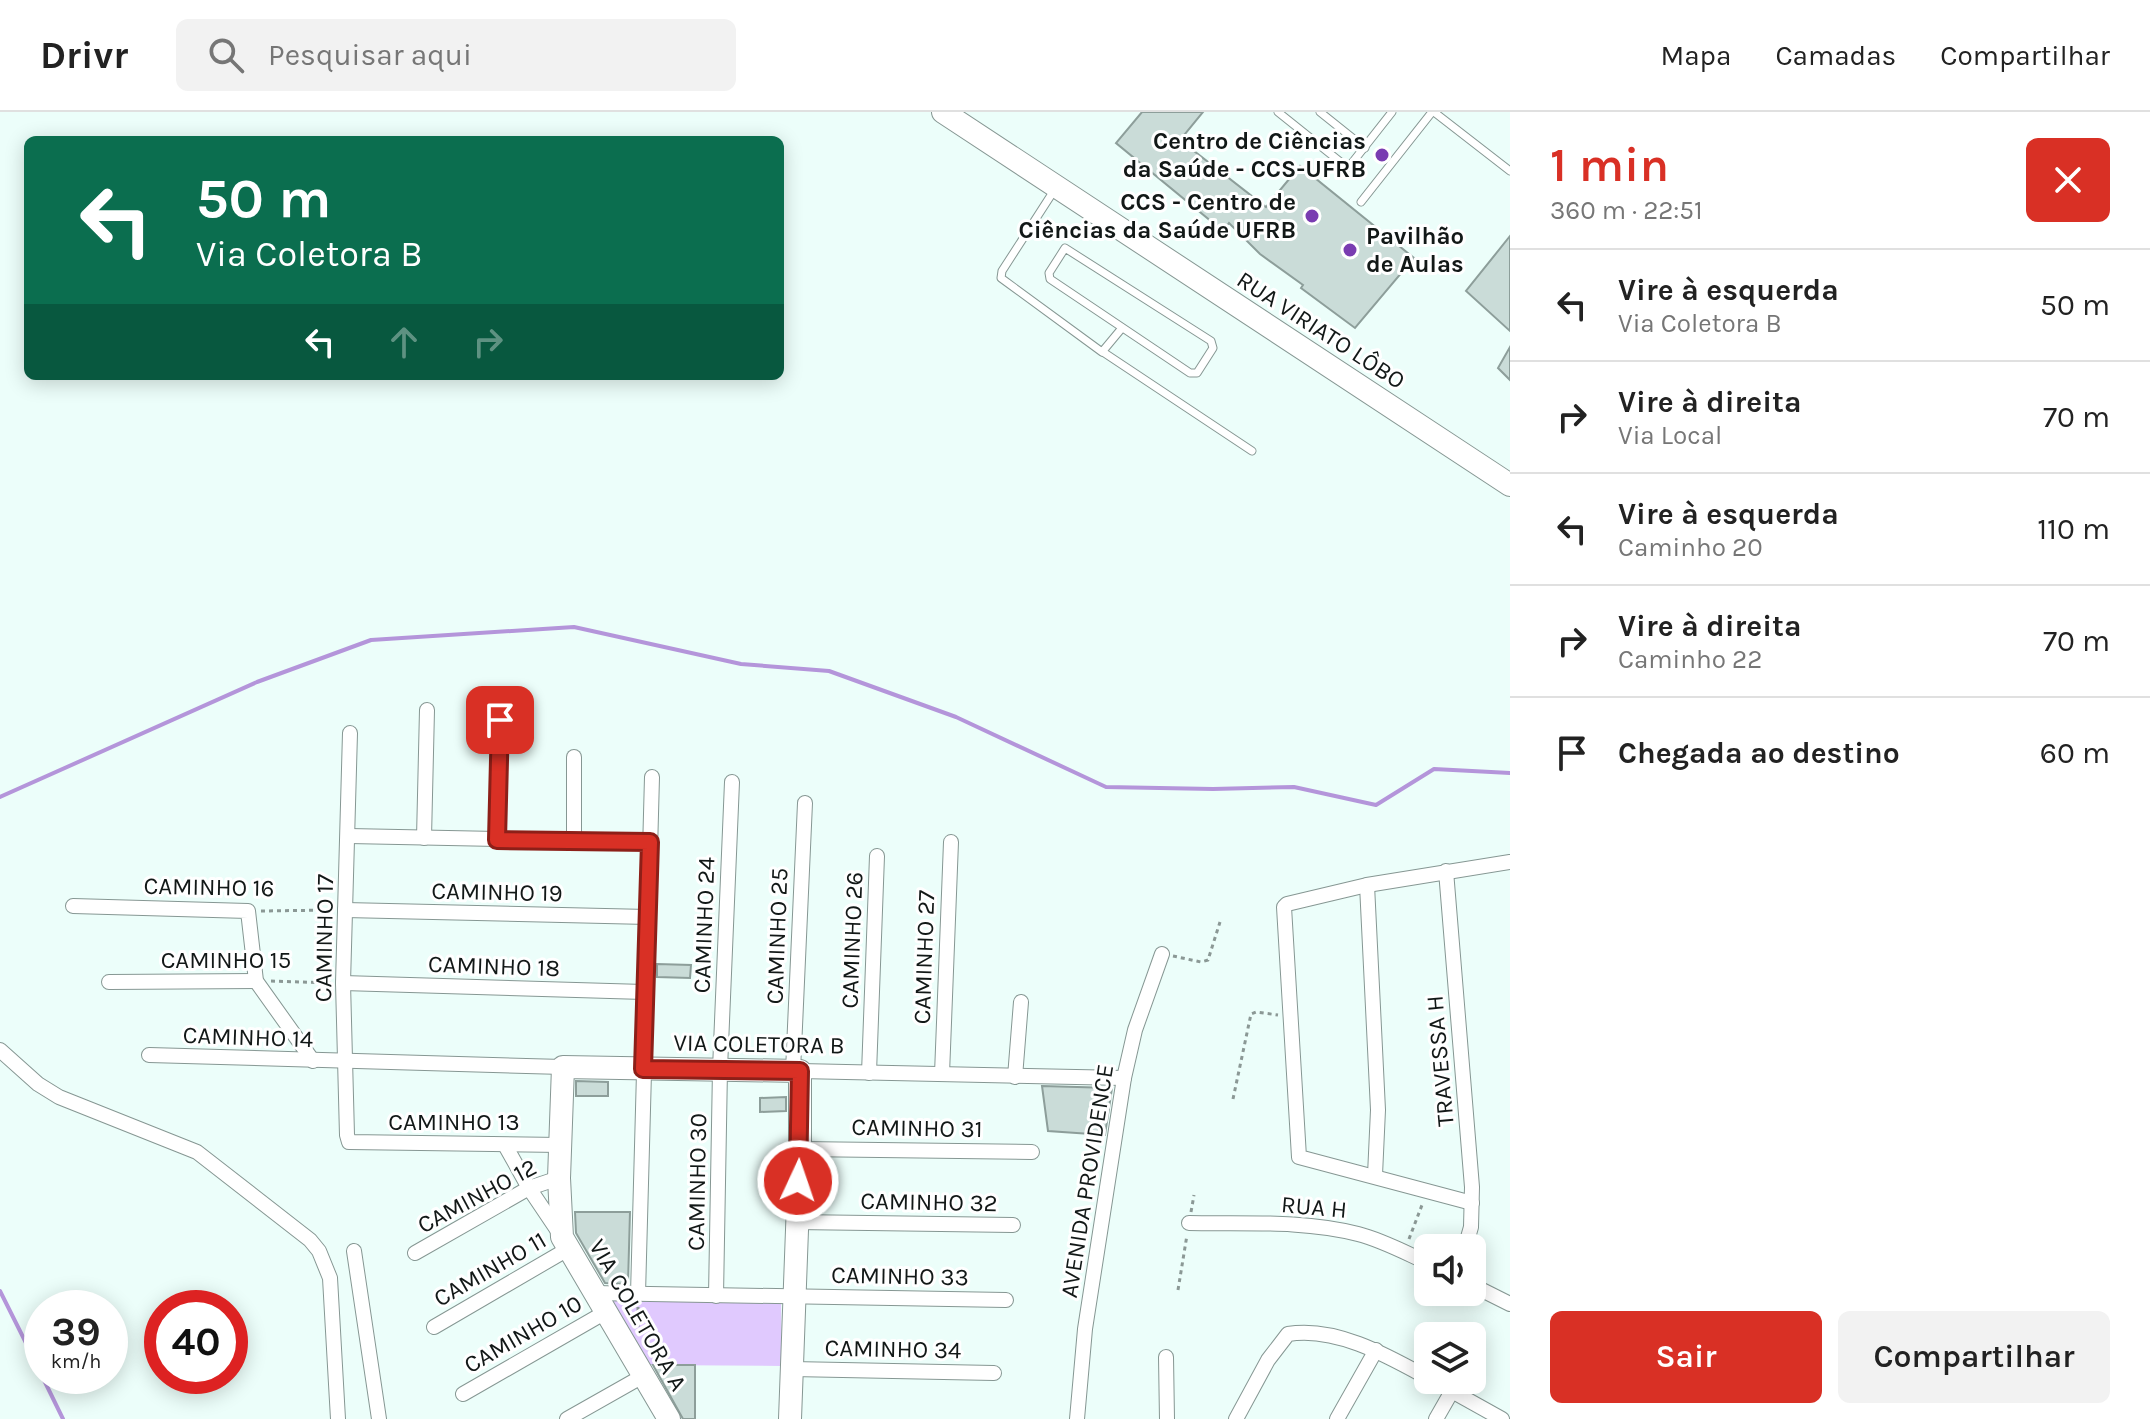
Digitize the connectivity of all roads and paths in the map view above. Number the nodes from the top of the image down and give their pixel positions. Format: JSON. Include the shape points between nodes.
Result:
{"nodes":[{"id":1,"x":943,"y":112,"type":"edge"},
{"id":2,"x":1278,"y":112,"type":"edge"},
{"id":3,"x":1320,"y":112,"type":"edge"},
{"id":4,"x":1379,"y":112,"type":"edge"},
{"id":5,"x":1433,"y":112,"type":"edge"},
{"id":6,"x":1389,"y":115,"type":"edge"},
{"id":7,"x":1365,"y":148,"type":"junction"},
{"id":8,"x":1510,"y":171,"type":"edge"},
{"id":9,"x":1056,"y":187,"type":"junction"},
{"id":10,"x":1361,"y":202,"type":"dead end"},
{"id":11,"x":1122,"y":328,"type":"junction"},
{"id":12,"x":1103,"y":352,"type":"junction"},
{"id":13,"x":1252,"y":451,"type":"dead end"},
{"id":14,"x":1510,"y":485,"type":"edge"},
{"id":15,"x":427,"y":710,"type":"dead end"},
{"id":16,"x":500,"y":720,"type":"dead end"},
{"id":17,"x":350,"y":733,"type":"dead end"},
{"id":18,"x":574,"y":757,"type":"dead end"},
{"id":19,"x":652,"y":777,"type":"dead end"},
{"id":20,"x":732,"y":782,"type":"dead end"},
{"id":21,"x":805,"y":803,"type":"dead end"},
{"id":22,"x":349,"y":836,"type":"junction"},
{"id":23,"x":424,"y":838,"type":"junction"},
{"id":24,"x":497,"y":840,"type":"junction"},
{"id":25,"x":574,"y":841,"type":"junction"},
{"id":26,"x":650,"y":842,"type":"junction"},
{"id":27,"x":951,"y":842,"type":"dead end"},
{"id":28,"x":877,"y":856,"type":"dead end"},
{"id":29,"x":1510,"y":862,"type":"edge"},
{"id":30,"x":1446,"y":871,"type":"junction"},
{"id":31,"x":1367,"y":885,"type":"junction"},
{"id":32,"x":73,"y":906,"type":"dead end"},
{"id":33,"x":345,"y":910,"type":"junction"},
{"id":34,"x":248,"y":911,"type":"junction"},
{"id":35,"x":648,"y":917,"type":"junction"},
{"id":36,"x":1220,"y":922,"type":"dead end"},
{"id":37,"x":1162,"y":954,"type":"joint"},
{"id":38,"x":256,"y":981,"type":"junction"},
{"id":39,"x":109,"y":982,"type":"dead end"},
{"id":40,"x":343,"y":983,"type":"junction"},
{"id":41,"x":644,"y":992,"type":"junction"},
{"id":42,"x":1021,"y":1002,"type":"dead end"},
{"id":43,"x":1289,"y":1016,"type":"junction"},
{"id":44,"x":0,"y":1050,"type":"edge"},
{"id":45,"x":149,"y":1055,"type":"dead end"},
{"id":46,"x":313,"y":1061,"type":"junction"},
{"id":47,"x":345,"y":1061,"type":"junction"},
{"id":48,"x":563,"y":1067,"type":"junction"},
{"id":49,"x":643,"y":1069,"type":"junction"},
{"id":50,"x":720,"y":1069,"type":"junction"},
{"id":51,"x":797,"y":1071,"type":"junction"},
{"id":52,"x":869,"y":1073,"type":"junction"},
{"id":53,"x":942,"y":1074,"type":"junction"},
{"id":54,"x":1015,"y":1077,"type":"junction"},
{"id":55,"x":1124,"y":1078,"type":"junction"},
{"id":56,"x":1233,"y":1099,"type":"dead end"},
{"id":57,"x":349,"y":1142,"type":"joint"},
{"id":58,"x":505,"y":1145,"type":"junction"},
{"id":59,"x":560,"y":1145,"type":"junction"},
{"id":60,"x":800,"y":1149,"type":"junction"},
{"id":61,"x":1032,"y":1152,"type":"dead end"},
{"id":62,"x":1375,"y":1175,"type":"junction"},
{"id":63,"x":559,"y":1178,"type":"junction"},
{"id":64,"x":529,"y":1188,"type":"junction"},
{"id":65,"x":1427,"y":1190,"type":"junction"},
{"id":66,"x":1194,"y":1195,"type":"dead end"},
{"id":67,"x":1472,"y":1203,"type":"junction"},
{"id":68,"x":796,"y":1222,"type":"junction"},
{"id":69,"x":1189,"y":1223,"type":"junction"},
{"id":70,"x":1013,"y":1225,"type":"dead end"},
{"id":71,"x":1469,"y":1234,"type":"edge"},
{"id":72,"x":565,"y":1243,"type":"junction"},
{"id":73,"x":354,"y":1251,"type":"dead end"},
{"id":74,"x":1404,"y":1252,"type":"junction"},
{"id":75,"x":415,"y":1253,"type":"dead end"},
{"id":76,"x":1414,"y":1257,"type":"edge"},
{"id":77,"x":1178,"y":1290,"type":"dead end"},
{"id":78,"x":1486,"y":1292,"type":"edge"},
{"id":79,"x":593,"y":1293,"type":"junction"},
{"id":80,"x":638,"y":1294,"type":"junction"},
{"id":81,"x":716,"y":1296,"type":"junction"},
{"id":82,"x":792,"y":1297,"type":"junction"},
{"id":83,"x":1006,"y":1300,"type":"dead end"},
{"id":84,"x":1510,"y":1304,"type":"edge"},
{"id":85,"x":604,"y":1313,"type":"junction"},
{"id":86,"x":434,"y":1327,"type":"dead end"},
{"id":87,"x":1376,"y":1350,"type":"junction"},
{"id":88,"x":1166,"y":1357,"type":"dead end"},
{"id":89,"x":792,"y":1369,"type":"junction"},
{"id":90,"x":1414,"y":1370,"type":"edge"},
{"id":91,"x":994,"y":1373,"type":"dead end"},
{"id":92,"x":643,"y":1376,"type":"junction"},
{"id":93,"x":463,"y":1394,"type":"dead end"},
{"id":94,"x":1450,"y":1394,"type":"edge"},
{"id":95,"x":1457,"y":1394,"type":"edge"},
{"id":96,"x":338,"y":1419,"type":"edge"},
{"id":97,"x":379,"y":1419,"type":"edge"},
{"id":98,"x":567,"y":1419,"type":"edge"},
{"id":99,"x":669,"y":1419,"type":"edge"},
{"id":100,"x":790,"y":1419,"type":"edge"},
{"id":101,"x":1077,"y":1419,"type":"edge"},
{"id":102,"x":1167,"y":1419,"type":"edge"},
{"id":103,"x":1236,"y":1419,"type":"edge"},
{"id":104,"x":1337,"y":1419,"type":"edge"},
{"id":105,"x":1436,"y":1419,"type":"edge"},
{"id":106,"x":1502,"y":1419,"type":"edge"}],
"edges":[{"from":1,"to":9,"type":"street","name":"RUA VIRIATO LÔBO"},
{"from":2,"to":7,"type":"lane","via":[[1347,167]]},
{"from":3,"to":7,"type":"lane"},
{"from":4,"to":6,"type":"lane"},
{"from":5,"to":8,"type":"lane"},
{"from":5,"to":10,"type":"lane"},
{"from":6,"to":7,"type":"lane"},
{"from":9,"to":12,"type":"lane","via":[[1001,278]]},
{"from":9,"to":14,"type":"street","name":"RUA VIRIATO LÔBO"},
{"from":11,"to":11,"type":"lane","via":[[1048,278],[1065,248],[1214,346],[1193,374]]},
{"from":11,"to":12,"type":"lane"},
{"from":12,"to":13,"type":"lane"},
{"from":15,"to":23,"type":"street"},
{"from":16,"to":24,"type":"street"},
{"from":17,"to":22,"type":"street","name":"CAMINHO 17"},
{"from":18,"to":25,"type":"street"},
{"from":19,"to":26,"type":"street"},
{"from":20,"to":50,"type":"street","name":"CAMINHO 24"},
{"from":21,"to":51,"type":"street","name":"CAMINHO 25"},
{"from":22,"to":23,"type":"street"},
{"from":22,"to":33,"type":"street","name":"CAMINHO 17"},
{"from":23,"to":24,"type":"street"},
{"from":24,"to":25,"type":"street"},
{"from":25,"to":26,"type":"street"},
{"from":26,"to":35,"type":"street"},
{"from":27,"to":53,"type":"street","name":"CAMINHO 27"},
{"from":28,"to":52,"type":"street","name":"CAMINHO 26"},
{"from":29,"to":30,"type":"street"},
{"from":30,"to":31,"type":"street"},
{"from":30,"to":67,"type":"street","name":"TRAVESSA H"},
{"from":31,"to":43,"type":"street","via":[[1284,906]]},
{"from":31,"to":62,"type":"street","via":[[1378,1121]]},
{"from":32,"to":34,"type":"street","name":"CAMINHO 16"},
{"from":33,"to":34,"type":"path","name":"CAMINHO 16"},
{"from":33,"to":35,"type":"street","name":"CAMINHO 19"},
{"from":33,"to":40,"type":"street","name":"CAMINHO 17"},
{"from":34,"to":38,"type":"street"},
{"from":35,"to":41,"type":"street"},
{"from":36,"to":37,"type":"path","via":[[1208,960]]},
{"from":37,"to":55,"type":"street","name":"AVENIDA PROVIDENCE"},
{"from":38,"to":39,"type":"street","name":"CAMINHO 15"},
{"from":38,"to":40,"type":"path","name":"CAMINHO 15"},
{"from":38,"to":46,"type":"street"},
{"from":40,"to":41,"type":"street","name":"CAMINHO 18"},
{"from":40,"to":47,"type":"street","name":"CAMINHO 17"},
{"from":41,"to":49,"type":"street"},
{"from":42,"to":54,"type":"street"},
{"from":43,"to":56,"type":"path","via":[[1251,1014]]},
{"from":43,"to":62,"type":"street","via":[[1299,1157]]},
{"from":44,"to":96,"type":"street","via":[[59,1097],[197,1152],[310,1240],[330,1278]]},
{"from":45,"to":46,"type":"street","name":"CAMINHO 14"},
{"from":46,"to":47,"type":"street","name":"CAMINHO 14"},
{"from":47,"to":48,"type":"street","name":"VIA COLETORA B"},
{"from":47,"to":57,"type":"street","name":"CAMINHO 17"},
{"from":48,"to":49,"type":"street","name":"VIA COLETORA B"},
{"from":48,"to":59,"type":"street","name":"VIA COLETORA A"},
{"from":49,"to":50,"type":"street","name":"VIA COLETORA B"},
{"from":49,"to":80,"type":"street"},
{"from":50,"to":51,"type":"street","name":"VIA COLETORA B"},
{"from":50,"to":81,"type":"street","name":"CAMINHO 30"},
{"from":51,"to":52,"type":"street","name":"VIA COLETORA B"},
{"from":51,"to":60,"type":"street"},
{"from":52,"to":53,"type":"street","name":"VIA COLETORA B"},
{"from":53,"to":54,"type":"street","name":"VIA COLETORA B"},
{"from":54,"to":55,"type":"street","name":"VIA COLETORA B"},
{"from":55,"to":101,"type":"street","name":"AVENIDA PROVIDENCE","via":[[1085,1329]]},
{"from":57,"to":58,"type":"street","name":"CAMINHO 13"},
{"from":58,"to":59,"type":"street","name":"CAMINHO 13"},
{"from":58,"to":64,"type":"street","name":"VIA COLETORA A"},
{"from":59,"to":63,"type":"street","name":"VIA COLETORA A"},
{"from":60,"to":61,"type":"street","name":"CAMINHO 31"},
{"from":60,"to":68,"type":"street"},
{"from":62,"to":65,"type":"street"},
{"from":63,"to":64,"type":"street","name":"CAMINHO 12"},
{"from":63,"to":72,"type":"street","name":"VIA COLETORA A"},
{"from":64,"to":72,"type":"street","name":"VIA COLETORA A"},
{"from":64,"to":75,"type":"street","name":"CAMINHO 12"},
{"from":65,"to":67,"type":"street"},
{"from":65,"to":74,"type":"path"},
{"from":66,"to":69,"type":"path"},
{"from":67,"to":71,"type":"street","name":"TRAVESSA H"},
{"from":68,"to":70,"type":"street","name":"CAMINHO 32"},
{"from":68,"to":82,"type":"street"},
{"from":69,"to":74,"type":"street","name":"RUA H","via":[[1339,1229]]},
{"from":69,"to":77,"type":"path"},
{"from":72,"to":79,"type":"street","name":"VIA COLETORA A"},
{"from":72,"to":86,"type":"street","name":"CAMINHO 11"},
{"from":73,"to":97,"type":"street"},
{"from":74,"to":76,"type":"street","name":"RUA H"},
{"from":78,"to":84,"type":"street"},
{"from":79,"to":80,"type":"street","name":"CAMINHO 33"},
{"from":79,"to":85,"type":"street","name":"VIA COLETORA A"},
{"from":80,"to":81,"type":"street","name":"CAMINHO 33"},
{"from":81,"to":82,"type":"street","name":"CAMINHO 33"},
{"from":82,"to":83,"type":"street","name":"CAMINHO 33"},
{"from":82,"to":89,"type":"street"},
{"from":85,"to":92,"type":"street","name":"VIA COLETORA A"},
{"from":85,"to":93,"type":"street","name":"CAMINHO 10"},
{"from":87,"to":90,"type":"street"},
{"from":87,"to":103,"type":"street","via":[[1303,1332],[1288,1334]]},
{"from":87,"to":104,"type":"street"},
{"from":88,"to":102,"type":"street"},
{"from":89,"to":91,"type":"street","name":"CAMINHO 34"},
{"from":89,"to":100,"type":"street"},
{"from":92,"to":98,"type":"street"},
{"from":92,"to":99,"type":"street","name":"VIA COLETORA A"},
{"from":94,"to":105,"type":"street"},
{"from":95,"to":106,"type":"street"}]}
